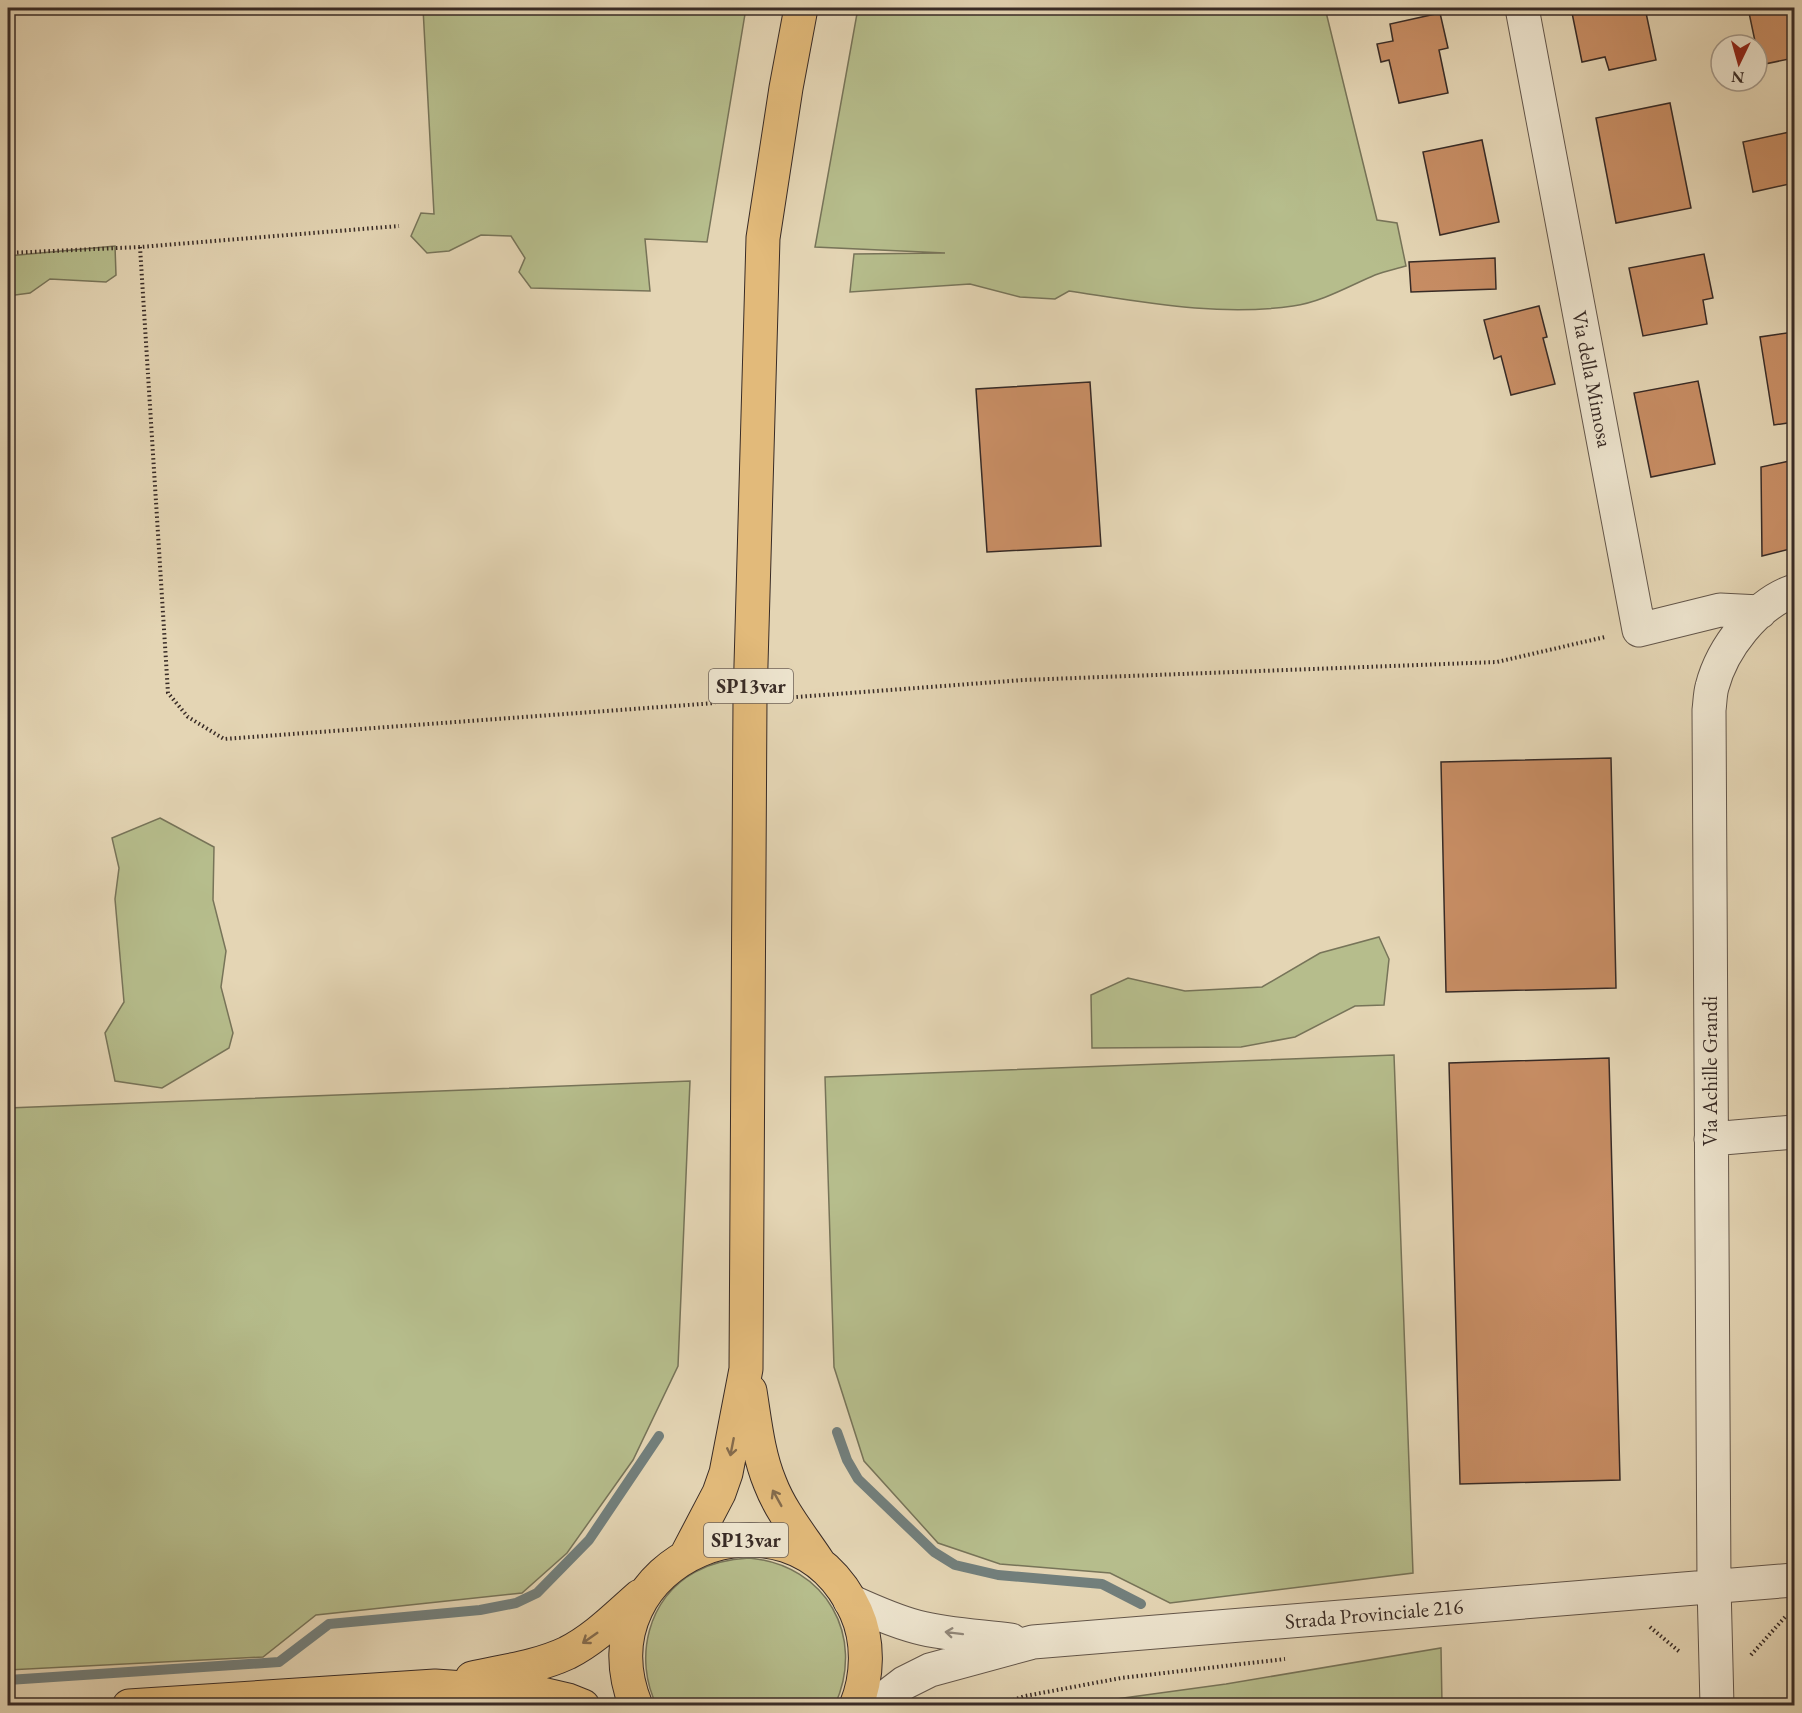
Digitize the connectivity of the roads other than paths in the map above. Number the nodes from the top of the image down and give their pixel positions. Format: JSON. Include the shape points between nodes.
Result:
{"nodes":[{"id":1,"x":801,"y":8,"type":"edge"},
{"id":2,"x":1522,"y":8,"type":"edge"},
{"id":3,"x":1794,"y":591,"type":"edge"},
{"id":4,"x":1760,"y":612,"type":"junction"},
{"id":5,"x":1794,"y":1132,"type":"edge"},
{"id":6,"x":1711,"y":1139,"type":"junction"},
{"id":7,"x":746,"y":1369,"type":"junction"},
{"id":8,"x":686,"y":1556,"type":"junction"},
{"id":9,"x":820,"y":1566,"type":"junction"},
{"id":10,"x":1794,"y":1580,"type":"edge"},
{"id":11,"x":1714,"y":1585,"type":"junction"},
{"id":12,"x":651,"y":1587,"type":"junction"},
{"id":13,"x":850,"y":1601,"type":"junction"},
{"id":14,"x":1033,"y":1642,"type":"junction"},
{"id":15,"x":435,"y":1686,"type":"junction"},
{"id":16,"x":129,"y":1706,"type":"edge"},
{"id":17,"x":583,"y":1706,"type":"edge"},
{"id":18,"x":636,"y":1706,"type":"edge"},
{"id":19,"x":856,"y":1706,"type":"edge"},
{"id":20,"x":874,"y":1706,"type":"edge"},
{"id":21,"x":1717,"y":1706,"type":"edge"}],
"edges":[{"from":1,"to":7,"type":"main road","number":"SP13var","via":[[763,238],[750,700]]},
{"from":2,"to":4,"type":"street","name":"Via della Mimosa","via":[[1639,630],[1720,610]]},
{"from":3,"to":4,"type":"street","name":"Via Achille Grandi"},
{"from":4,"to":6,"type":"street","name":"Via Achille Grandi","via":[[1722,661],[1711,689],[1709,710]]},
{"from":5,"to":6,"type":"street"},
{"from":6,"to":11,"type":"street","name":"Via Achille Grandi"},
{"from":7,"to":8,"type":"main road","number":"SP13var","one_way":true,"via":[[726,1473]]},
{"from":9,"to":7,"type":"main road","number":"SP13var","one_way":true,"via":[[779,1503],[766,1474]]},
{"from":8,"to":9,"type":"main road","number":"SP13var","via":[[722,1542],[750,1540],[787,1547]]},
{"from":8,"to":12,"type":"main road","number":"SP13var"},
{"from":9,"to":13,"type":"main road","number":"SP13var"},
{"from":10,"to":11,"type":"street","name":"Strada Provinciale 216"},
{"from":11,"to":14,"type":"street","name":"Strada Provinciale 216"},
{"from":11,"to":21,"type":"street","name":"Via Achille Grandi"},
{"from":12,"to":15,"type":"main road","one_way":true,"via":[[602,1630],[567,1653],[537,1664]]},
{"from":12,"to":18,"type":"main road","number":"SP13var","via":[[633,1620],[627,1648],[628,1676]]},
{"from":14,"to":13,"type":"street","name":"Strada Provinciale 216","one_way":true,"via":[[927,1629]]},
{"from":13,"to":19,"type":"main road","number":"SP13var","via":[[865,1646],[864,1675]]},
{"from":14,"to":20,"type":"street","name":"Strada Provinciale 216","via":[[930,1670],[904,1683]]},
{"from":15,"to":16,"type":"main road"},
{"from":15,"to":17,"type":"main road","via":[[538,1693]]}]}
